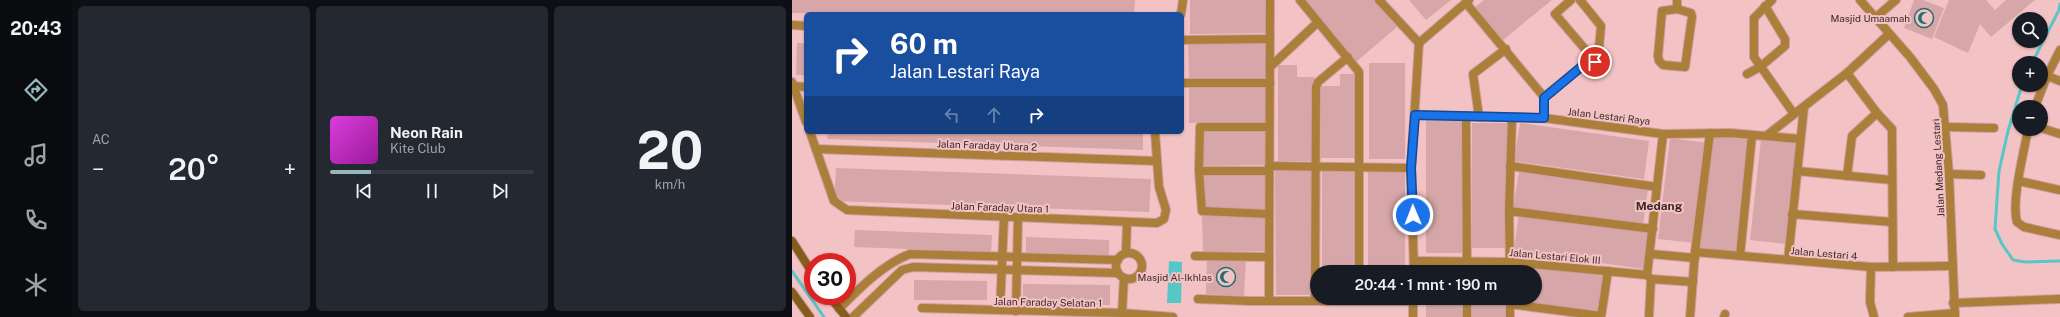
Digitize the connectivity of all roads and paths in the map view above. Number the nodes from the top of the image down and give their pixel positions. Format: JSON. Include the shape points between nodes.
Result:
{"nodes":[{"id":1,"x":1183,"y":0,"type":"edge"},
{"id":2,"x":1270,"y":0,"type":"edge"},
{"id":3,"x":1300,"y":0,"type":"edge"},
{"id":4,"x":1379,"y":0,"type":"edge"},
{"id":5,"x":1571,"y":0,"type":"edge"},
{"id":6,"x":1580,"y":0,"type":"edge"},
{"id":7,"x":1677,"y":0,"type":"edge"},
{"id":8,"x":1772,"y":0,"type":"edge"},
{"id":9,"x":1860,"y":0,"type":"edge"},
{"id":10,"x":1896,"y":0,"type":"edge"},
{"id":11,"x":1467,"y":1,"type":"edge"},
{"id":12,"x":1765,"y":6,"type":"junction"},
{"id":13,"x":1677,"y":9,"type":"junction"},
{"id":14,"x":1182,"y":12,"type":"edge"},
{"id":15,"x":1875,"y":18,"type":"junction"},
{"id":16,"x":1318,"y":22,"type":"junction"},
{"id":17,"x":792,"y":25,"type":"edge"},
{"id":18,"x":804,"y":26,"type":"edge"},
{"id":19,"x":1889,"y":34,"type":"junction"},
{"id":20,"x":1270,"y":39,"type":"junction"},
{"id":21,"x":1184,"y":40,"type":"edge"},
{"id":22,"x":1419,"y":44,"type":"junction"},
{"id":23,"x":1506,"y":49,"type":"junction"},
{"id":24,"x":2060,"y":50,"type":"edge"},
{"id":25,"x":1348,"y":57,"type":"junction"},
{"id":26,"x":1592,"y":58,"type":"junction"},
{"id":27,"x":1270,"y":67,"type":"junction"},
{"id":28,"x":1760,"y":67,"type":"junction"},
{"id":29,"x":1847,"y":72,"type":"junction"},
{"id":30,"x":1747,"y":74,"type":"dead end"},
{"id":31,"x":2048,"y":74,"type":"edge"},
{"id":32,"x":2048,"y":76,"type":"edge"},
{"id":33,"x":2060,"y":81,"type":"edge"},
{"id":34,"x":1184,"y":83,"type":"edge"},
{"id":35,"x":1270,"y":83,"type":"junction"},
{"id":36,"x":792,"y":84,"type":"edge"},
{"id":37,"x":804,"y":87,"type":"edge"},
{"id":38,"x":1544,"y":98,"type":"junction"},
{"id":39,"x":1804,"y":107,"type":"junction"},
{"id":40,"x":1877,"y":113,"type":"junction"},
{"id":41,"x":1794,"y":114,"type":"junction"},
{"id":42,"x":1415,"y":115,"type":"junction"},
{"id":43,"x":804,"y":117,"type":"edge"},
{"id":44,"x":1466,"y":118,"type":"junction"},
{"id":45,"x":1479,"y":118,"type":"junction"},
{"id":46,"x":1512,"y":118,"type":"junction"},
{"id":47,"x":1544,"y":118,"type":"junction"},
{"id":48,"x":1269,"y":127,"type":"junction"},
{"id":49,"x":1946,"y":127,"type":"junction"},
{"id":50,"x":1994,"y":128,"type":"dead end"},
{"id":51,"x":2048,"y":130,"type":"edge"},
{"id":52,"x":1710,"y":133,"type":"junction"},
{"id":53,"x":811,"y":134,"type":"edge"},
{"id":54,"x":1154,"y":134,"type":"edge"},
{"id":55,"x":1663,"y":134,"type":"junction"},
{"id":56,"x":2060,"y":134,"type":"edge"},
{"id":57,"x":1752,"y":135,"type":"junction"},
{"id":58,"x":1766,"y":136,"type":"junction"},
{"id":59,"x":2027,"y":136,"type":"edge"},
{"id":60,"x":1800,"y":139,"type":"junction"},
{"id":61,"x":816,"y":149,"type":"junction"},
{"id":62,"x":1156,"y":161,"type":"junction"},
{"id":63,"x":1315,"y":166,"type":"junction"},
{"id":64,"x":1359,"y":166,"type":"junction"},
{"id":65,"x":1510,"y":166,"type":"junction"},
{"id":66,"x":1269,"y":168,"type":"junction"},
{"id":67,"x":1411,"y":168,"type":"junction"},
{"id":68,"x":1199,"y":171,"type":"junction"},
{"id":69,"x":1797,"y":171,"type":"junction"},
{"id":70,"x":1949,"y":174,"type":"junction"},
{"id":71,"x":1981,"y":174,"type":"dead end"},
{"id":72,"x":1847,"y":176,"type":"junction"},
{"id":73,"x":1892,"y":180,"type":"junction"},
{"id":74,"x":2019,"y":181,"type":"junction"},
{"id":75,"x":1657,"y":187,"type":"junction"},
{"id":76,"x":2060,"y":190,"type":"edge"},
{"id":77,"x":1509,"y":211,"type":"junction"},
{"id":78,"x":1269,"y":214,"type":"junction"},
{"id":79,"x":1792,"y":214,"type":"junction"},
{"id":80,"x":1004,"y":217,"type":"junction"},
{"id":81,"x":1018,"y":218,"type":"junction"},
{"id":82,"x":1127,"y":222,"type":"junction"},
{"id":83,"x":1892,"y":222,"type":"junction"},
{"id":84,"x":1653,"y":229,"type":"junction"},
{"id":85,"x":2060,"y":235,"type":"edge"},
{"id":86,"x":792,"y":241,"type":"edge"},
{"id":87,"x":1126,"y":253,"type":"junction"},
{"id":88,"x":1651,"y":254,"type":"junction"},
{"id":89,"x":1695,"y":255,"type":"junction"},
{"id":90,"x":1195,"y":256,"type":"dead end"},
{"id":91,"x":1740,"y":256,"type":"junction"},
{"id":92,"x":1002,"y":257,"type":"junction"},
{"id":93,"x":1269,"y":257,"type":"junction"},
{"id":94,"x":1017,"y":258,"type":"junction"},
{"id":95,"x":804,"y":260,"type":"edge"},
{"id":96,"x":1118,"y":260,"type":"junction"},
{"id":97,"x":1788,"y":260,"type":"junction"},
{"id":98,"x":1414,"y":261,"type":"junction"},
{"id":99,"x":1467,"y":261,"type":"junction"},
{"id":100,"x":1510,"y":262,"type":"junction"},
{"id":101,"x":1315,"y":265,"type":"edge"},
{"id":102,"x":1359,"y":265,"type":"edge"},
{"id":103,"x":1414,"y":265,"type":"edge"},
{"id":104,"x":1467,"y":265,"type":"edge"},
{"id":105,"x":1952,"y":266,"type":"junction"},
{"id":106,"x":1871,"y":267,"type":"junction"},
{"id":107,"x":1893,"y":267,"type":"junction"},
{"id":108,"x":1002,"y":270,"type":"junction"},
{"id":109,"x":1016,"y":271,"type":"junction"},
{"id":110,"x":1608,"y":271,"type":"junction"},
{"id":111,"x":1121,"y":275,"type":"junction"},
{"id":112,"x":1649,"y":277,"type":"junction"},
{"id":113,"x":1693,"y":282,"type":"junction"},
{"id":114,"x":792,"y":292,"type":"edge"},
{"id":115,"x":1198,"y":299,"type":"dead end"},
{"id":116,"x":2060,"y":299,"type":"edge"},
{"id":117,"x":1268,"y":301,"type":"junction"},
{"id":118,"x":1310,"y":301,"type":"edge"},
{"id":119,"x":1953,"y":302,"type":"junction"},
{"id":120,"x":836,"y":305,"type":"edge"},
{"id":121,"x":1413,"y":305,"type":"edge"},
{"id":122,"x":1467,"y":305,"type":"edge"},
{"id":123,"x":1510,"y":305,"type":"edge"},
{"id":124,"x":1533,"y":305,"type":"edge"},
{"id":125,"x":922,"y":308,"type":"dead end"},
{"id":126,"x":839,"y":309,"type":"junction"},
{"id":127,"x":1008,"y":312,"type":"edge"},
{"id":128,"x":1122,"y":314,"type":"junction"},
{"id":129,"x":1955,"y":315,"type":"edge"},
{"id":130,"x":810,"y":317,"type":"edge"},
{"id":131,"x":846,"y":317,"type":"edge"},
{"id":132,"x":853,"y":317,"type":"edge"},
{"id":133,"x":1174,"y":317,"type":"edge"},
{"id":134,"x":1412,"y":317,"type":"edge"},
{"id":135,"x":1467,"y":317,"type":"edge"},
{"id":136,"x":1510,"y":317,"type":"edge"},
{"id":137,"x":1601,"y":317,"type":"edge"},
{"id":138,"x":1649,"y":317,"type":"edge"},
{"id":139,"x":1690,"y":317,"type":"edge"},
{"id":140,"x":1874,"y":317,"type":"edge"},
{"id":141,"x":1908,"y":317,"type":"edge"}],
"edges":[{"from":1,"to":14,"type":"street"},
{"from":2,"to":20,"type":"street"},
{"from":3,"to":16,"type":"street"},
{"from":4,"to":22,"type":"street"},
{"from":5,"to":26,"type":"street","via":[[1555,14]]},
{"from":6,"to":26,"type":"street","via":[[1601,26],[1598,59],[1596,62]]},
{"from":7,"to":13,"type":"street"},
{"from":8,"to":12,"type":"street"},
{"from":9,"to":15,"type":"street","name":"Jalan Medang Lestari"},
{"from":10,"to":15,"type":"street"},
{"from":11,"to":22,"type":"street"},
{"from":11,"to":23,"type":"street"},
{"from":12,"to":28,"type":"street","via":[[1754,18],[1754,57]]},
{"from":12,"to":28,"type":"street","via":[[1786,42],[1785,46]]},
{"from":13,"to":13,"type":"street","via":[[1662,11],[1658,56],[1663,65],[1685,66],[1692,17],[1691,13]]},
{"from":15,"to":19,"type":"street","name":"Jalan Medang Lestari"},
{"from":16,"to":25,"type":"street"},
{"from":16,"to":27,"type":"street"},
{"from":17,"to":18,"type":"street"},
{"from":19,"to":29,"type":"street"},
{"from":19,"to":49,"type":"street","name":"Jalan Medang Lestari","via":[[1934,89],[1943,105]]},
{"from":20,"to":21,"type":"street"},
{"from":20,"to":27,"type":"street"},
{"from":22,"to":42,"type":"street"},
{"from":23,"to":38,"type":"street"},
{"from":23,"to":45,"type":"street","via":[[1473,74]]},
{"from":24,"to":31,"type":"street"},
{"from":25,"to":63,"type":"street","via":[[1316,84]]},
{"from":25,"to":64,"type":"street","via":[[1359,72]]},
{"from":26,"to":38,"type":"street"},
{"from":27,"to":35,"type":"street"},
{"from":28,"to":30,"type":"street"},
{"from":28,"to":41,"type":"street"},
{"from":29,"to":39,"type":"street"},
{"from":29,"to":40,"type":"street"},
{"from":32,"to":33,"type":"street"},
{"from":34,"to":35,"type":"street"},
{"from":35,"to":48,"type":"street"},
{"from":36,"to":37,"type":"street"},
{"from":36,"to":43,"type":"street"},
{"from":38,"to":47,"type":"street"},
{"from":39,"to":41,"type":"street"},
{"from":39,"to":60,"type":"street"},
{"from":40,"to":72,"type":"street","via":[[1852,136]]},
{"from":40,"to":73,"type":"street","via":[[1892,129]]},
{"from":41,"to":58,"type":"street"},
{"from":42,"to":44,"type":"street","name":"Jalan Lestari Raya"},
{"from":42,"to":67,"type":"street"},
{"from":44,"to":45,"type":"street","name":"Jalan Lestari Raya"},
{"from":44,"to":99,"type":"street"},
{"from":45,"to":46,"type":"street","name":"Jalan Lestari Raya"},
{"from":46,"to":47,"type":"street","name":"Jalan Lestari Raya"},
{"from":46,"to":65,"type":"street"},
{"from":47,"to":55,"type":"street","name":"Jalan Lestari Raya"},
{"from":48,"to":66,"type":"street"},
{"from":48,"to":68,"type":"street","via":[[1200,127]]},
{"from":49,"to":50,"type":"street"},
{"from":49,"to":70,"type":"street","name":"Jalan Medang Lestari"},
{"from":51,"to":56,"type":"street"},
{"from":52,"to":55,"type":"street","name":"Jalan Lestari Raya"},
{"from":52,"to":57,"type":"street","name":"Jalan Lestari Raya"},
{"from":52,"to":89,"type":"street"},
{"from":53,"to":61,"type":"street"},
{"from":54,"to":62,"type":"street"},
{"from":55,"to":75,"type":"street"},
{"from":57,"to":58,"type":"street","name":"Jalan Lestari Raya"},
{"from":57,"to":91,"type":"street"},
{"from":58,"to":60,"type":"street","name":"Jalan Lestari Raya"},
{"from":59,"to":74,"type":"street"},
{"from":60,"to":69,"type":"street"},
{"from":61,"to":62,"type":"street","name":"Jalan Faraday Utara 2"},
{"from":61,"to":80,"type":"street","name":"Jalan Faraday Utara 1","via":[[834,201],[843,208],[863,212]]},
{"from":62,"to":82,"type":"street","name":"Jalan Faraday Utara 1","via":[[1159,187],[1166,210],[1164,220],[1157,223]]},
{"from":63,"to":64,"type":"street"},
{"from":63,"to":66,"type":"street"},
{"from":63,"to":101,"type":"street"},
{"from":64,"to":67,"type":"street"},
{"from":64,"to":102,"type":"street"},
{"from":65,"to":75,"type":"street"},
{"from":65,"to":77,"type":"street"},
{"from":66,"to":68,"type":"street"},
{"from":66,"to":78,"type":"street"},
{"from":67,"to":98,"type":"street"},
{"from":68,"to":78,"type":"street","via":[[1202,211]]},
{"from":69,"to":72,"type":"street"},
{"from":69,"to":79,"type":"street"},
{"from":70,"to":71,"type":"street"},
{"from":70,"to":105,"type":"street","name":"Jalan Medang Lestari"},
{"from":72,"to":73,"type":"street"},
{"from":73,"to":83,"type":"street"},
{"from":74,"to":76,"type":"street"},
{"from":74,"to":85,"type":"street","via":[[2015,213],[2017,222],[2020,225]]},
{"from":75,"to":84,"type":"street"},
{"from":77,"to":84,"type":"street"},
{"from":77,"to":100,"type":"street"},
{"from":78,"to":93,"type":"street"},
{"from":79,"to":83,"type":"street"},
{"from":79,"to":97,"type":"street"},
{"from":80,"to":81,"type":"street","name":"Jalan Faraday Utara 1"},
{"from":80,"to":92,"type":"street"},
{"from":81,"to":82,"type":"street","name":"Jalan Faraday Utara 1"},
{"from":81,"to":94,"type":"street"},
{"from":82,"to":87,"type":"street"},
{"from":83,"to":107,"type":"street"},
{"from":84,"to":88,"type":"street"},
{"from":86,"to":95,"type":"street"},
{"from":87,"to":96,"type":"street"},
{"from":87,"to":111,"type":"street","via":[[1134,254],[1141,259],[1142,267],[1139,274],[1132,278]]},
{"from":88,"to":89,"type":"street","name":"Jalan Lestari 4"},
{"from":88,"to":112,"type":"street"},
{"from":89,"to":91,"type":"street","name":"Jalan Lestari 4"},
{"from":89,"to":113,"type":"street"},
{"from":90,"to":93,"type":"street"},
{"from":91,"to":97,"type":"street","name":"Jalan Lestari 4"},
{"from":92,"to":94,"type":"street"},
{"from":92,"to":108,"type":"street"},
{"from":92,"to":126,"type":"street","via":[[910,254],[898,258]]},
{"from":93,"to":117,"type":"street"},
{"from":94,"to":96,"type":"street"},
{"from":94,"to":109,"type":"street"},
{"from":96,"to":111,"type":"street","via":[[1116,266]]},
{"from":97,"to":106,"type":"street","name":"Jalan Lestari 4"},
{"from":98,"to":99,"type":"street","name":"Jalan Lestari Elok III"},
{"from":98,"to":103,"type":"street"},
{"from":99,"to":100,"type":"street","name":"Jalan Lestari Elok III"},
{"from":99,"to":104,"type":"street"},
{"from":100,"to":110,"type":"street","name":"Jalan Lestari Elok III"},
{"from":105,"to":107,"type":"street","name":"Jalan Lestari 4"},
{"from":105,"to":119,"type":"street","name":"Jalan Medang Lestari"},
{"from":106,"to":107,"type":"street","name":"Jalan Lestari 4"},
{"from":106,"to":140,"type":"street","via":[[1870,302]]},
{"from":108,"to":109,"type":"street"},
{"from":108,"to":127,"type":"street"},
{"from":108,"to":132,"type":"street","via":[[913,266],[902,270]]},
{"from":109,"to":111,"type":"street"},
{"from":109,"to":127,"type":"street"},
{"from":110,"to":112,"type":"street","name":"Jalan Lestari Elok III"},
{"from":110,"to":137,"type":"street"},
{"from":111,"to":128,"type":"street"},
{"from":112,"to":113,"type":"street","name":"Jalan Lestari Elok III"},
{"from":112,"to":138,"type":"street"},
{"from":113,"to":139,"type":"street"},
{"from":114,"to":130,"type":"street"},
{"from":115,"to":117,"type":"street"},
{"from":116,"to":119,"type":"street"},
{"from":117,"to":118,"type":"street"},
{"from":119,"to":129,"type":"street","name":"Jalan Medang Lestari"},
{"from":120,"to":126,"type":"street"},
{"from":121,"to":134,"type":"street"},
{"from":122,"to":135,"type":"street"},
{"from":123,"to":136,"type":"street"},
{"from":124,"to":137,"type":"street"},
{"from":125,"to":127,"type":"street","name":"Jalan Faraday Selatan 1"},
{"from":126,"to":131,"type":"street"},
{"from":127,"to":128,"type":"street","name":"Jalan Faraday Selatan 1"},
{"from":128,"to":133,"type":"street","name":"Jalan Faraday Selatan 1"},
{"from":129,"to":141,"type":"street"}]}
